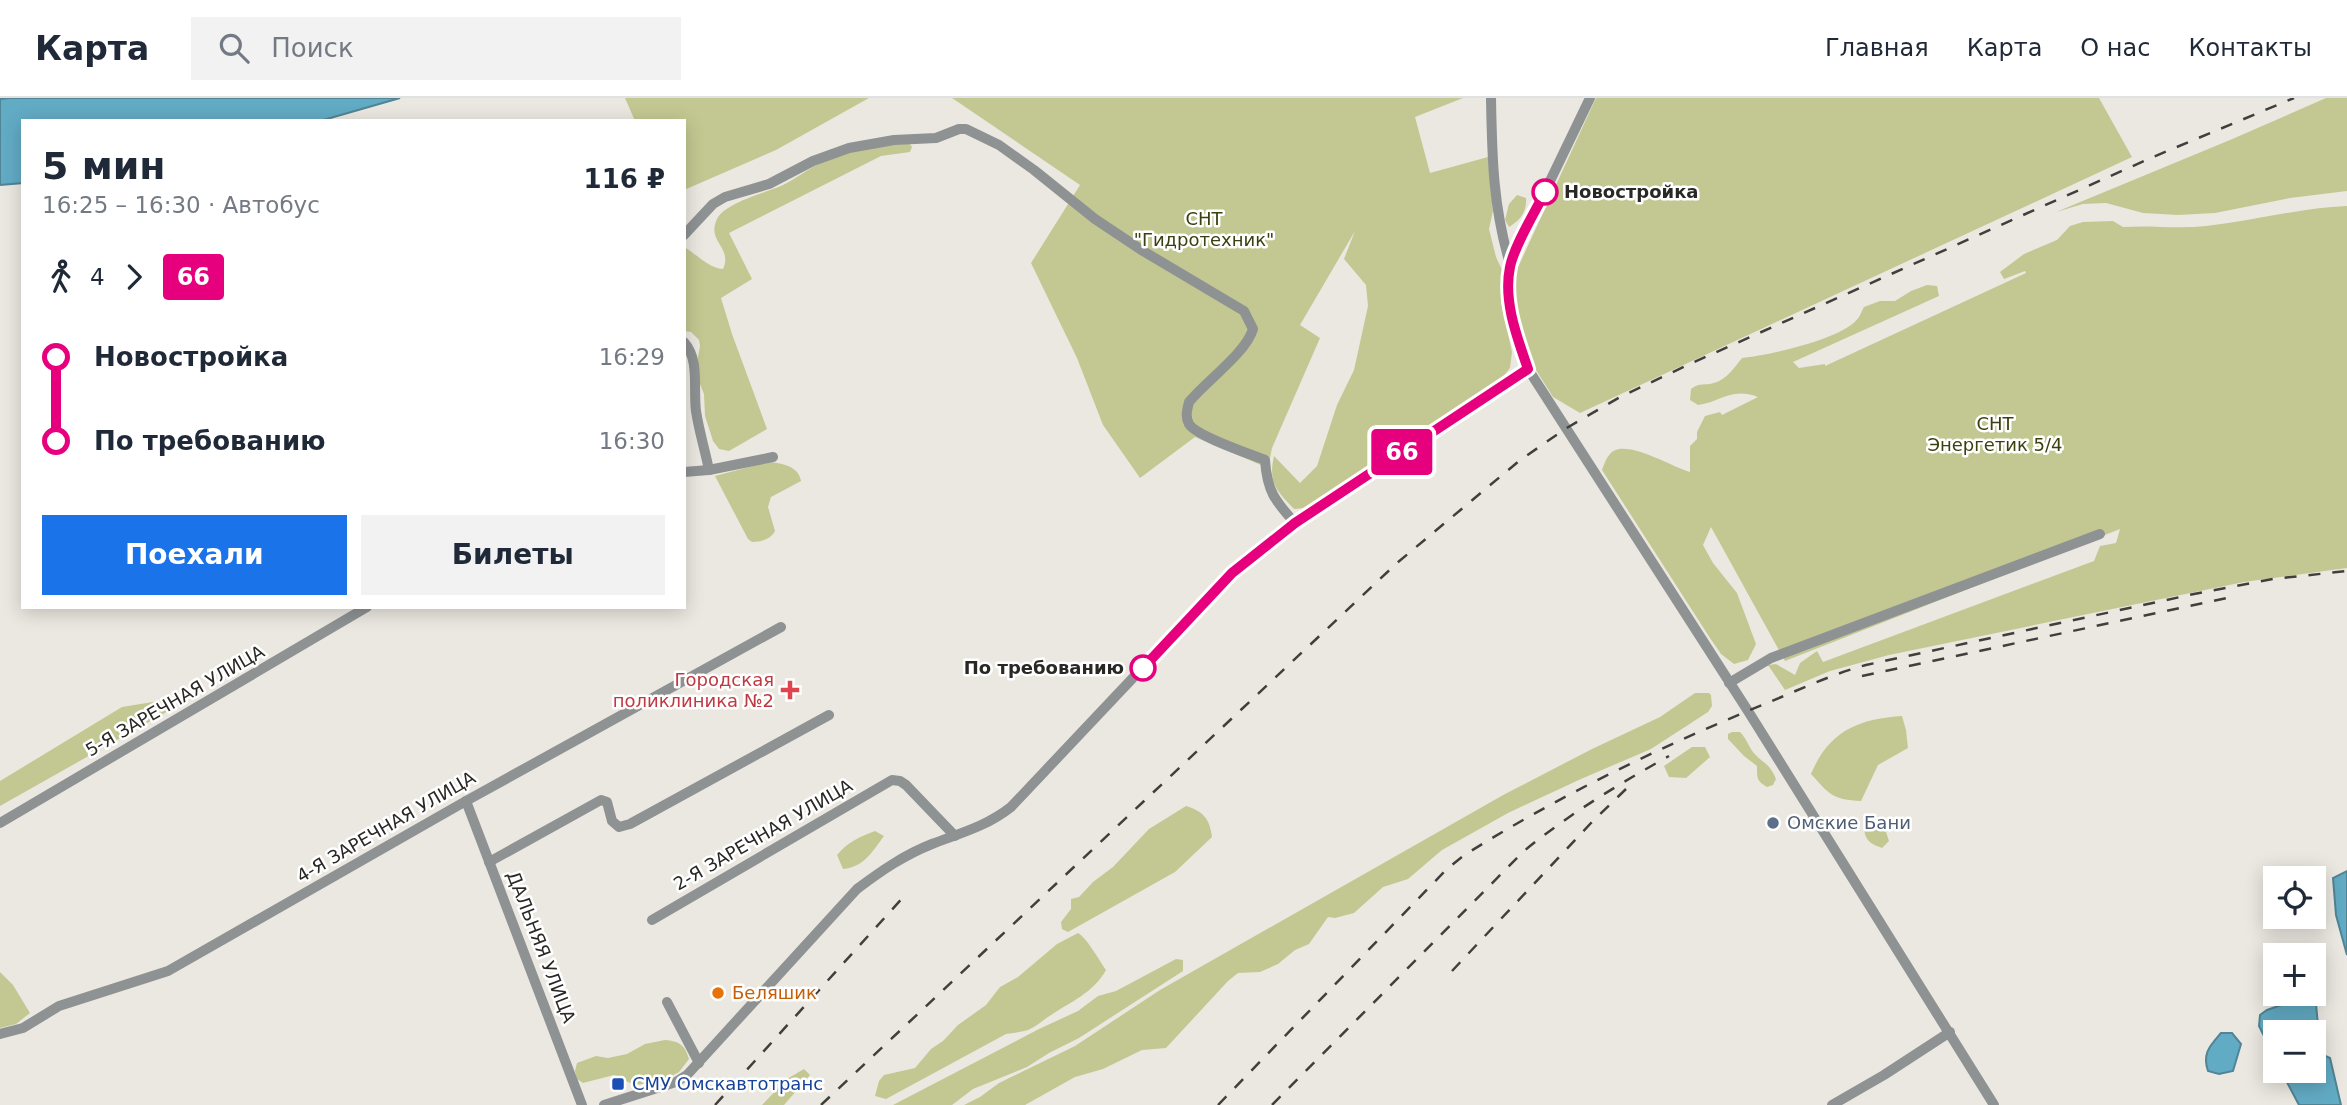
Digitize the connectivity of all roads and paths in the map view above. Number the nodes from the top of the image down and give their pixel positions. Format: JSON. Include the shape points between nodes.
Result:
{"nodes":[{"id":1,"x":1491,"y":98,"type":"edge"},
{"id":2,"x":1590,"y":98,"type":"edge"},
{"id":3,"x":686,"y":233,"type":"edge"},
{"id":4,"x":1510,"y":264,"type":"junction"},
{"id":5,"x":686,"y":344,"type":"edge"},
{"id":6,"x":1528,"y":369,"type":"junction"},
{"id":7,"x":773,"y":457,"type":"dead end"},
{"id":8,"x":709,"y":470,"type":"junction"},
{"id":9,"x":686,"y":472,"type":"edge"},
{"id":10,"x":1295,"y":523,"type":"junction"},
{"id":11,"x":2100,"y":534,"type":"dead end"},
{"id":12,"x":364,"y":609,"type":"edge"},
{"id":13,"x":781,"y":627,"type":"dead end"},
{"id":14,"x":1729,"y":683,"type":"junction"},
{"id":15,"x":829,"y":715,"type":"dead end"},
{"id":16,"x":466,"y":801,"type":"junction"},
{"id":17,"x":0,"y":823,"type":"edge"},
{"id":18,"x":955,"y":836,"type":"junction"},
{"id":19,"x":489,"y":862,"type":"junction"},
{"id":20,"x":652,"y":920,"type":"dead end"},
{"id":21,"x":667,"y":1002,"type":"dead end"},
{"id":22,"x":1950,"y":1032,"type":"junction"},
{"id":23,"x":0,"y":1034,"type":"edge"},
{"id":24,"x":699,"y":1063,"type":"junction"},
{"id":25,"x":582,"y":1105,"type":"edge"},
{"id":26,"x":604,"y":1105,"type":"edge"},
{"id":27,"x":1832,"y":1105,"type":"edge"},
{"id":28,"x":1994,"y":1105,"type":"edge"}],
"edges":[{"from":1,"to":4,"type":"street","via":[[1494,190]]},
{"from":2,"to":4,"type":"street"},
{"from":3,"to":10,"type":"street","via":[[725,197],[769,184],[849,148],[936,138],[959,130],[973,132],[999,145],[1143,251],[1244,311],[1253,329],[1251,335],[1189,402],[1187,419],[1201,434],[1265,460],[1268,487]]},
{"from":4,"to":6,"type":"street","via":[[1509,299]]},
{"from":5,"to":8,"type":"street","via":[[693,360],[696,411]]},
{"from":6,"to":10,"type":"street"},
{"from":6,"to":14,"type":"street"},
{"from":7,"to":8,"type":"street"},
{"from":8,"to":9,"type":"street"},
{"from":10,"to":18,"type":"street","via":[[1232,573],[1011,807],[979,828]]},
{"from":11,"to":14,"type":"street","via":[[1772,658]]},
{"from":12,"to":17,"type":"street","name":"5-Я ЗАРЕЧНАЯ УЛИЦА"},
{"from":13,"to":16,"type":"street","name":"4-Я ЗАРЕЧНАЯ УЛИЦА"},
{"from":14,"to":22,"type":"street"},
{"from":15,"to":19,"type":"street","via":[[630,824],[615,825],[607,802],[601,800]]},
{"from":16,"to":19,"type":"street","name":"ДАЛЬНЯЯ УЛИЦА"},
{"from":16,"to":23,"type":"street","name":"4-Я ЗАРЕЧНАЯ УЛИЦА","via":[[168,971],[60,1006],[23,1028]]},
{"from":18,"to":20,"type":"street","name":"2-Я ЗАРЕЧНАЯ УЛИЦА","via":[[906,785],[892,780]]},
{"from":18,"to":24,"type":"street","via":[[900,859],[857,889]]},
{"from":19,"to":25,"type":"street","name":"ДАЛЬНЯЯ УЛИЦА"},
{"from":21,"to":24,"type":"street"},
{"from":22,"to":27,"type":"street"},
{"from":22,"to":28,"type":"street"},
{"from":24,"to":26,"type":"street","via":[[676,1082]]}]}
